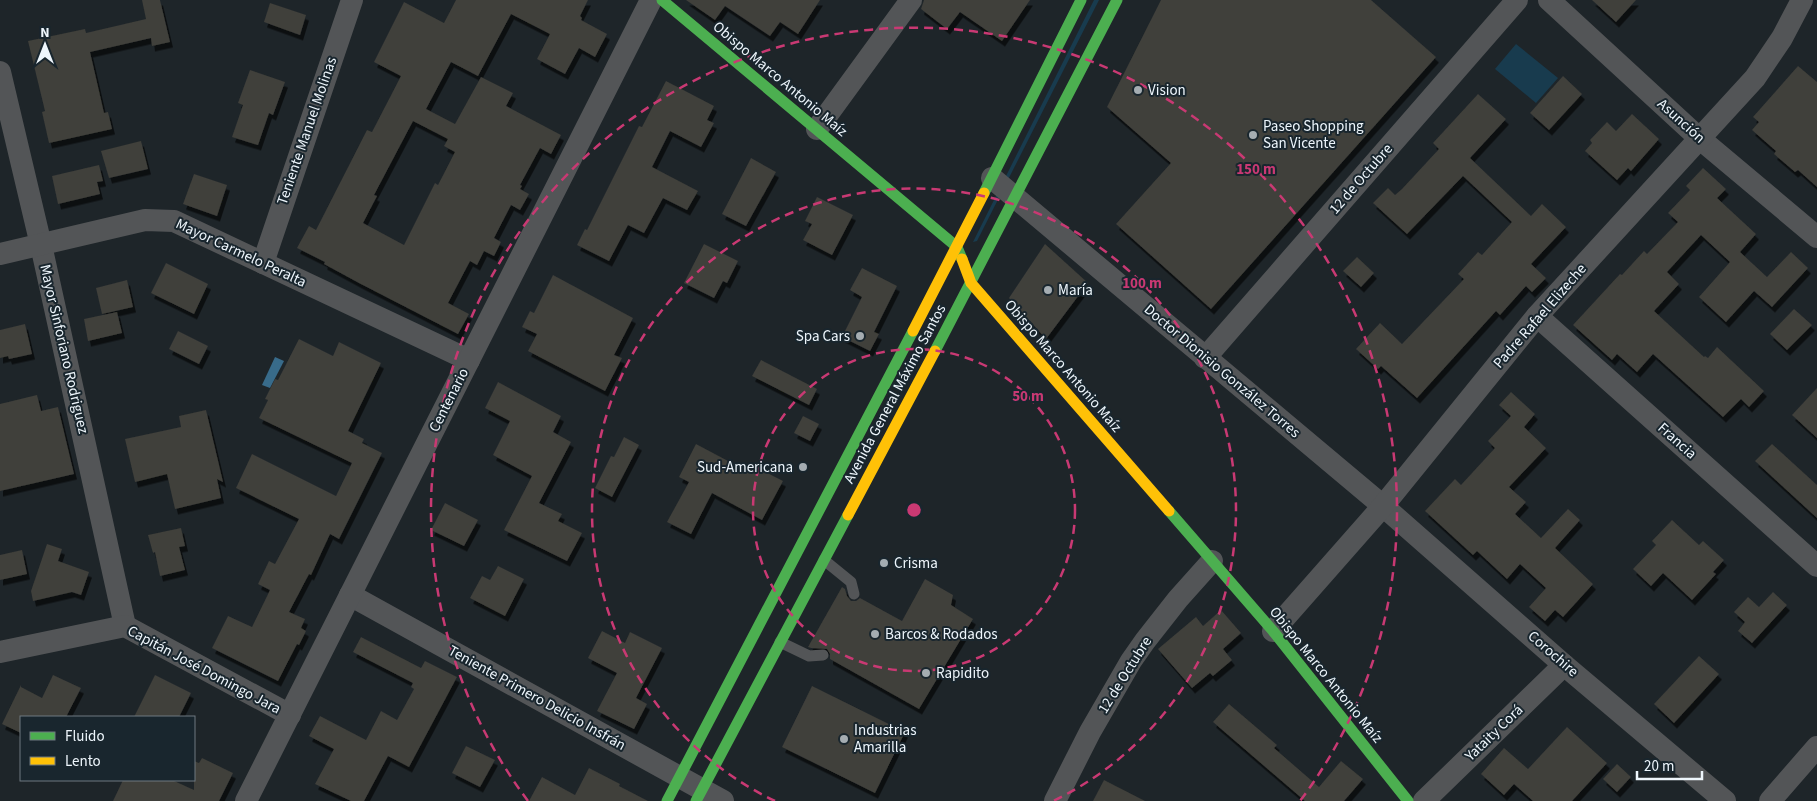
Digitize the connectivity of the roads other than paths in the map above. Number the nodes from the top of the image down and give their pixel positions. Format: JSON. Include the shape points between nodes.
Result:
{"nodes":[{"id":1,"x":352,"y":0,"type":"edge"},
{"id":2,"x":651,"y":0,"type":"edge"},
{"id":3,"x":662,"y":0,"type":"edge"},
{"id":4,"x":911,"y":0,"type":"edge"},
{"id":5,"x":1082,"y":0,"type":"edge"},
{"id":6,"x":1117,"y":0,"type":"edge"},
{"id":7,"x":1517,"y":0,"type":"edge"},
{"id":8,"x":1549,"y":0,"type":"edge"},
{"id":9,"x":1802,"y":0,"type":"edge"},
{"id":10,"x":0,"y":72,"type":"edge"},
{"id":11,"x":817,"y":129,"type":"junction"},
{"id":12,"x":1699,"y":138,"type":"junction"},
{"id":13,"x":992,"y":178,"type":"junction"},
{"id":14,"x":1015,"y":198,"type":"junction"},
{"id":15,"x":1817,"y":238,"type":"edge"},
{"id":16,"x":41,"y":245,"type":"junction"},
{"id":17,"x":957,"y":247,"type":"junction"},
{"id":18,"x":0,"y":254,"type":"edge"},
{"id":19,"x":263,"y":263,"type":"junction"},
{"id":20,"x":971,"y":283,"type":"junction"},
{"id":21,"x":1537,"y":316,"type":"junction"},
{"id":22,"x":1205,"y":358,"type":"junction"},
{"id":23,"x":469,"y":360,"type":"junction"},
{"id":24,"x":1383,"y":506,"type":"junction"},
{"id":25,"x":824,"y":560,"type":"junction"},
{"id":26,"x":1212,"y":562,"type":"junction"},
{"id":27,"x":1817,"y":566,"type":"edge"},
{"id":28,"x":854,"y":594,"type":"dead end"},
{"id":29,"x":350,"y":595,"type":"junction"},
{"id":30,"x":125,"y":626,"type":"junction"},
{"id":31,"x":1273,"y":631,"type":"junction"},
{"id":32,"x":780,"y":642,"type":"junction"},
{"id":33,"x":0,"y":652,"type":"edge"},
{"id":34,"x":823,"y":655,"type":"dead end"},
{"id":35,"x":1564,"y":664,"type":"junction"},
{"id":36,"x":290,"y":715,"type":"junction"},
{"id":37,"x":1817,"y":747,"type":"edge"},
{"id":38,"x":680,"y":777,"type":"junction"},
{"id":39,"x":699,"y":795,"type":"edge"},
{"id":40,"x":1403,"y":799,"type":"edge"},
{"id":41,"x":246,"y":801,"type":"edge"},
{"id":42,"x":667,"y":801,"type":"edge"},
{"id":43,"x":723,"y":801,"type":"edge"},
{"id":44,"x":1055,"y":801,"type":"edge"},
{"id":45,"x":1424,"y":801,"type":"edge"},
{"id":46,"x":1725,"y":801,"type":"edge"},
{"id":47,"x":1770,"y":801,"type":"edge"}],
"edges":[{"from":1,"to":19,"type":"street","name":"Teniente Manuel Molinas"},
{"from":2,"to":23,"type":"street","name":"Centenario"},
{"from":3,"to":11,"type":"main road","name":"Obispo Marco Antonio Maíz"},
{"from":4,"to":11,"type":"street"},
{"from":5,"to":13,"type":"main road","name":"Avenida General Máximo Santos"},
{"from":6,"to":14,"type":"main road","name":"Avenida General Máximo Santos"},
{"from":7,"to":22,"type":"street","name":"12 de Octubre"},
{"from":8,"to":12,"type":"street","name":"Asunción"},
{"from":9,"to":12,"type":"street","name":"Padre Rafael Elizeche","via":[[1755,78]]},
{"from":10,"to":16,"type":"street","name":"Mayor Sinforiano Rodriguez"},
{"from":11,"to":17,"type":"main road","name":"Obispo Marco Antonio Maíz"},
{"from":12,"to":15,"type":"street","name":"Asunción"},
{"from":12,"to":21,"type":"street","name":"Padre Rafael Elizeche"},
{"from":13,"to":14,"type":"street","name":"Doctor Dionisio González Torres"},
{"from":13,"to":17,"type":"main road","name":"Avenida General Máximo Santos"},
{"from":14,"to":20,"type":"main road","name":"Avenida General Máximo Santos"},
{"from":14,"to":22,"type":"street","name":"Doctor Dionisio González Torres"},
{"from":16,"to":18,"type":"street","name":"Mayor Carmelo Peralta"},
{"from":16,"to":19,"type":"street","name":"Mayor Carmelo Peralta","via":[[144,220],[174,221]]},
{"from":16,"to":30,"type":"street","name":"Mayor Sinforiano Rodriguez"},
{"from":17,"to":20,"type":"main road","name":"Obispo Marco Antonio Maíz"},
{"from":17,"to":38,"type":"main road","name":"Avenida General Máximo Santos"},
{"from":19,"to":23,"type":"street","name":"Mayor Carmelo Peralta"},
{"from":20,"to":25,"type":"main road","name":"Avenida General Máximo Santos"},
{"from":20,"to":26,"type":"main road","name":"Obispo Marco Antonio Maíz"},
{"from":21,"to":24,"type":"street","name":"Padre Rafael Elizeche"},
{"from":21,"to":27,"type":"street","name":"Francia"},
{"from":22,"to":24,"type":"street","name":"Doctor Dionisio González Torres"},
{"from":23,"to":29,"type":"street","name":"Centenario"},
{"from":24,"to":31,"type":"street","name":"Padre Rafael Elizeche"},
{"from":24,"to":35,"type":"street","name":"Corochire"},
{"from":25,"to":28,"type":"lane","via":[[851,582]]},
{"from":25,"to":32,"type":"main road","name":"Avenida General Máximo Santos"},
{"from":26,"to":31,"type":"main road","name":"Obispo Marco Antonio Maíz"},
{"from":26,"to":44,"type":"street","name":"12 de Octubre","via":[[1178,599],[1131,661]]},
{"from":29,"to":36,"type":"street","name":"Centenario"},
{"from":29,"to":38,"type":"street","name":"Teniente Primero Delicio Insfrán"},
{"from":30,"to":33,"type":"street","name":"Capitán José Domingo Jara"},
{"from":30,"to":36,"type":"street","name":"Capitán José Domingo Jara"},
{"from":31,"to":40,"type":"main road","name":"Obispo Marco Antonio Maíz"},
{"from":32,"to":34,"type":"lane","via":[[808,656]]},
{"from":32,"to":39,"type":"main road","name":"Avenida General Máximo Santos"},
{"from":35,"to":45,"type":"street","name":"Yataity Corá"},
{"from":35,"to":46,"type":"street","name":"Corochire"},
{"from":36,"to":41,"type":"street","name":"Centenario"},
{"from":37,"to":47,"type":"street"},
{"from":38,"to":39,"type":"street","name":"Teniente Primero Delicio Insfrán"},
{"from":38,"to":42,"type":"main road","name":"Avenida General Máximo Santos"},
{"from":39,"to":43,"type":"street","name":"Teniente Primero Delicio Insfrán"}]}
